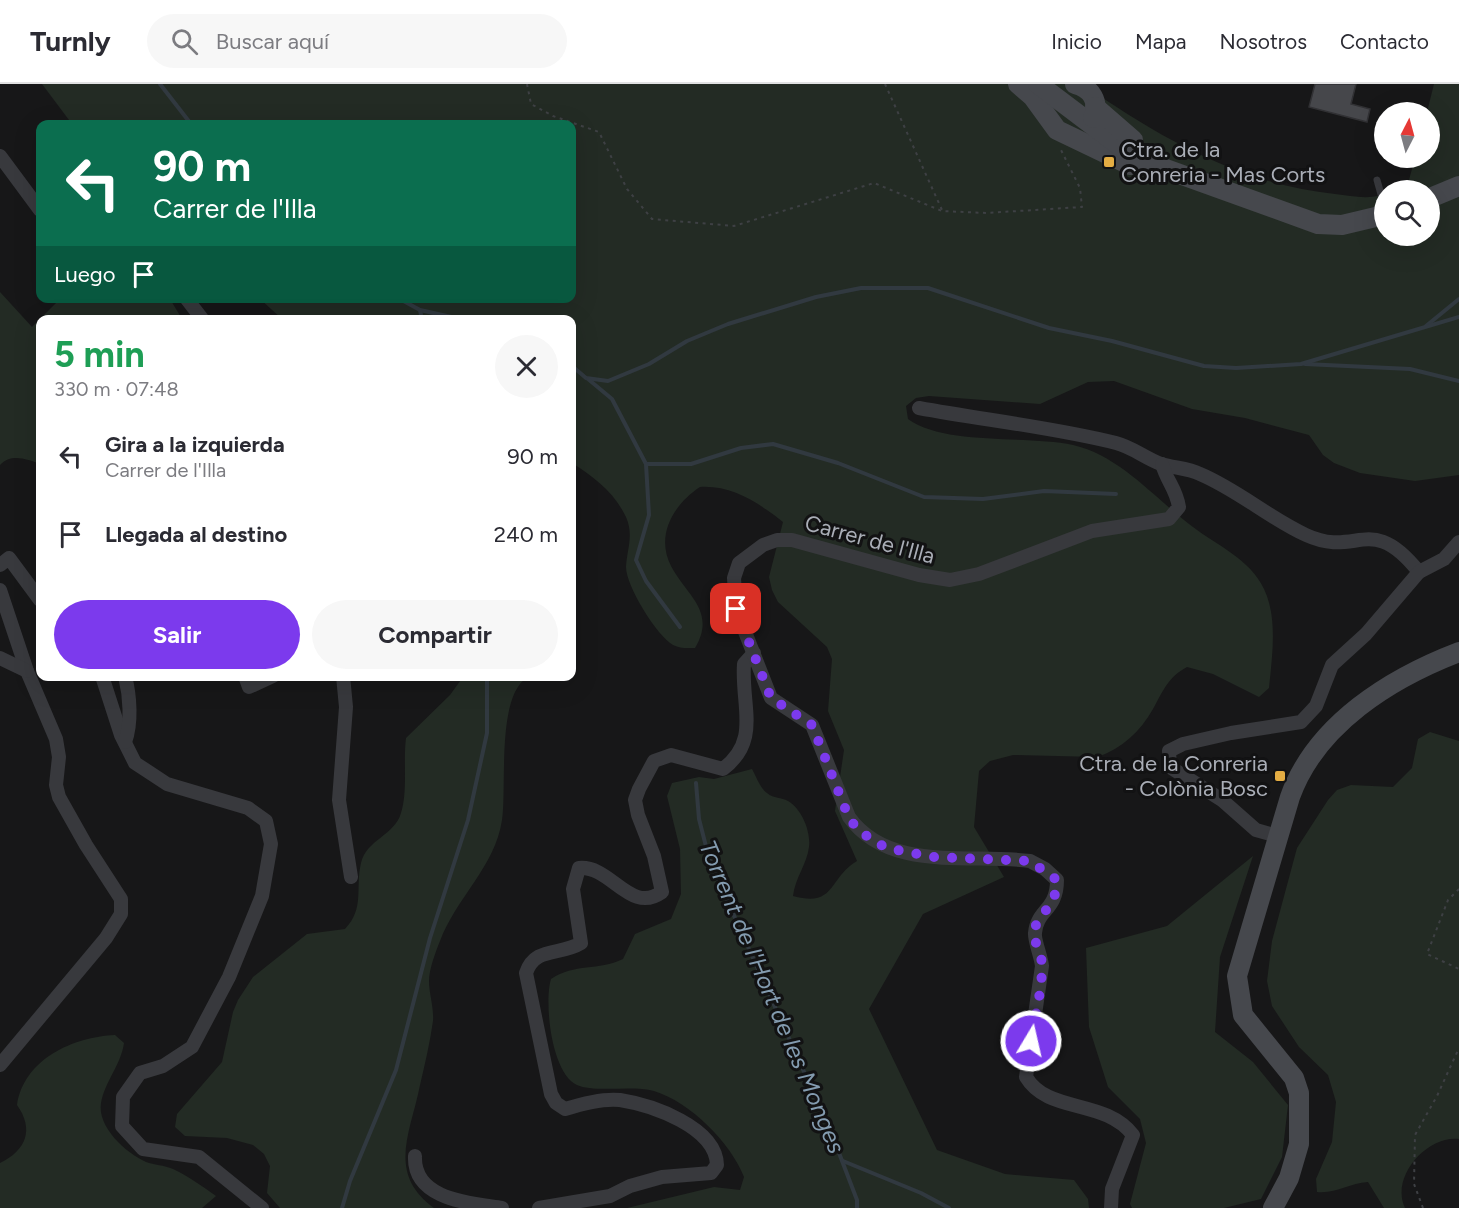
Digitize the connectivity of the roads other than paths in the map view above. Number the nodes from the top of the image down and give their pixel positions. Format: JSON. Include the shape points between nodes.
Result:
{"nodes":[{"id":1,"x":1018,"y":84,"type":"edge"},
{"id":2,"x":1066,"y":86,"type":"edge"},
{"id":3,"x":1093,"y":116,"type":"junction"},
{"id":4,"x":1055,"y":124,"type":"junction"},
{"id":5,"x":0,"y":156,"type":"edge"},
{"id":6,"x":1459,"y":186,"type":"edge"},
{"id":7,"x":1440,"y":194,"type":"edge"},
{"id":8,"x":1236,"y":195,"type":"junction"},
{"id":9,"x":36,"y":205,"type":"edge"},
{"id":10,"x":1374,"y":218,"type":"edge"},
{"id":11,"x":190,"y":303,"type":"edge"},
{"id":12,"x":199,"y":315,"type":"edge"},
{"id":13,"x":919,"y":408,"type":"dead end"},
{"id":14,"x":1162,"y":464,"type":"junction"},
{"id":15,"x":1459,"y":542,"type":"edge"},
{"id":16,"x":0,"y":565,"type":"edge"},
{"id":17,"x":1419,"y":572,"type":"junction"},
{"id":18,"x":0,"y":590,"type":"edge"},
{"id":19,"x":36,"y":595,"type":"edge"},
{"id":20,"x":1459,"y":652,"type":"edge"},
{"id":21,"x":754,"y":653,"type":"junction"},
{"id":22,"x":3,"y":659,"type":"edge"},
{"id":23,"x":27,"y":671,"type":"junction"},
{"id":24,"x":104,"y":681,"type":"edge"},
{"id":25,"x":126,"y":681,"type":"edge"},
{"id":26,"x":247,"y":681,"type":"edge"},
{"id":27,"x":262,"y":681,"type":"edge"},
{"id":28,"x":343,"y":681,"type":"edge"},
{"id":29,"x":125,"y":742,"type":"junction"},
{"id":30,"x":1277,"y":836,"type":"junction"},
{"id":31,"x":351,"y":878,"type":"dead end"},
{"id":32,"x":0,"y":1065,"type":"edge"},
{"id":33,"x":415,"y":1156,"type":"dead end"},
{"id":34,"x":262,"y":1208,"type":"edge"},
{"id":35,"x":502,"y":1208,"type":"edge"},
{"id":36,"x":539,"y":1208,"type":"edge"},
{"id":37,"x":1111,"y":1208,"type":"edge"},
{"id":38,"x":1273,"y":1208,"type":"edge"}],
"edges":[{"from":1,"to":4,"type":"street"},
{"from":2,"to":3,"type":"street"},
{"from":2,"to":3,"type":"street","via":[[1091,93]]},
{"from":2,"to":4,"type":"street","via":[[1047,103]]},
{"from":3,"to":4,"type":"street","via":[[1075,133]]},
{"from":3,"to":8,"type":"street","via":[[1156,155],[1208,175]]},
{"from":4,"to":8,"type":"street","via":[[1155,177],[1205,193]]},
{"from":5,"to":9,"type":"street"},
{"from":6,"to":7,"type":"street"},
{"from":8,"to":10,"type":"street","via":[[1318,224],[1354,224]]},
{"from":11,"to":12,"type":"street"},
{"from":13,"to":14,"type":"street","via":[[1118,443]]},
{"from":14,"to":17,"type":"street","via":[[1212,479],[1307,536],[1338,543],[1382,540],[1405,554]]},
{"from":14,"to":21,"type":"street","name":"Carrer de l'Illa","via":[[1166,480],[1177,492],[1179,507],[1169,519],[1077,535],[964,578],[934,578],[792,540],[763,545],[740,564],[734,578],[736,609]]},
{"from":15,"to":17,"type":"street","via":[[1444,559]]},
{"from":16,"to":19,"type":"street","via":[[9,558]]},
{"from":17,"to":30,"type":"street","via":[[1366,634],[1332,665],[1316,706],[1300,722],[1223,735],[1169,751],[1170,767],[1222,800],[1256,830]]},
{"from":18,"to":23,"type":"street"},
{"from":20,"to":30,"type":"street","via":[[1396,681],[1348,716],[1296,779]]},
{"from":21,"to":36,"type":"street","via":[[744,664],[746,742],[736,759],[723,769],[671,755],[654,762],[639,789],[635,800],[638,815],[654,856],[662,892],[652,900],[640,899],[590,867],[579,868],[573,889],[581,943],[537,955],[526,973],[556,1103],[565,1109],[620,1100],[668,1114],[705,1138],[717,1155],[717,1165],[711,1173],[662,1177],[610,1196]]},
{"from":21,"to":37,"type":"street","name":"Carrer de l'Illa","via":[[771,698],[812,725],[849,818],[871,841],[886,848],[934,857],[1030,861],[1057,880],[1057,896],[1038,920],[1034,935],[1041,949],[1042,966],[1026,1077],[1034,1090],[1109,1114],[1133,1135],[1112,1189]]},
{"from":22,"to":23,"type":"street"},
{"from":23,"to":32,"type":"street","via":[[56,739],[59,797],[123,905],[118,922],[106,938]]},
{"from":24,"to":29,"type":"street"},
{"from":25,"to":29,"type":"street","via":[[129,732]]},
{"from":26,"to":27,"type":"street","via":[[249,687]]},
{"from":28,"to":31,"type":"street","via":[[346,707],[339,800]]},
{"from":29,"to":34,"type":"street","via":[[135,764],[167,784],[248,808],[266,821],[271,844],[262,896],[229,977],[192,1047],[163,1066],[140,1073],[123,1097],[122,1126],[143,1149],[199,1157]]},
{"from":30,"to":38,"type":"street","via":[[1237,976],[1244,1015],[1294,1078],[1299,1093],[1299,1144],[1292,1170]]},
{"from":33,"to":35,"type":"street","via":[[418,1177],[427,1185],[456,1202]]}]}
